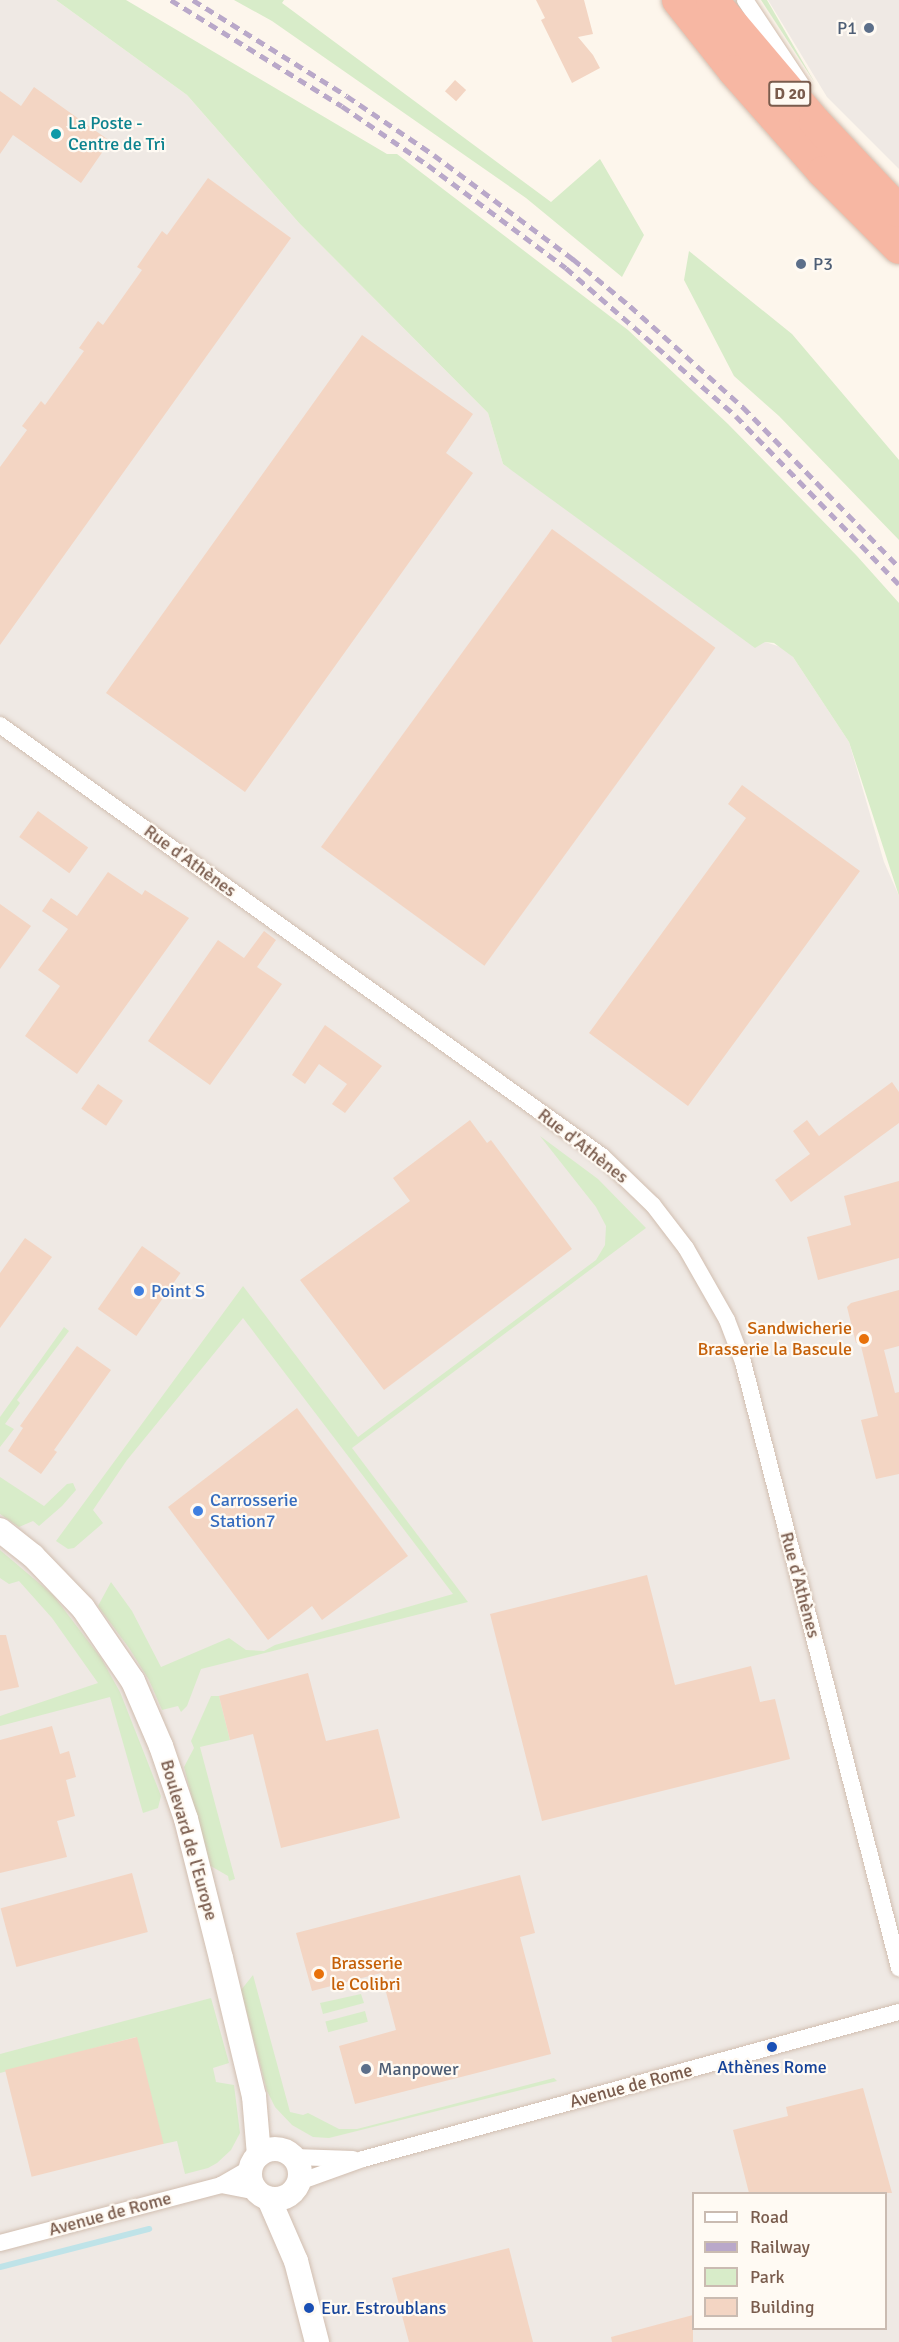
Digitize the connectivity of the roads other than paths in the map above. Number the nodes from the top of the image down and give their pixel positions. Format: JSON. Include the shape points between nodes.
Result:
{"nodes":[{"id":1,"x":678,"y":0,"type":"edge"},
{"id":2,"x":712,"y":0,"type":"edge"},
{"id":3,"x":745,"y":0,"type":"edge"},
{"id":4,"x":873,"y":185,"type":"junction"},
{"id":5,"x":899,"y":211,"type":"edge"},
{"id":6,"x":899,"y":248,"type":"edge"},
{"id":7,"x":0,"y":725,"type":"edge"},
{"id":8,"x":0,"y":1530,"type":"edge"},
{"id":9,"x":899,"y":1968,"type":"edge"},
{"id":10,"x":899,"y":2012,"type":"edge"},
{"id":11,"x":272,"y":2157,"type":"junction"},
{"id":12,"x":363,"y":2159,"type":"junction"},
{"id":13,"x":221,"y":2185,"type":"junction"},
{"id":14,"x":296,"y":2187,"type":"junction"},
{"id":15,"x":263,"y":2195,"type":"junction"},
{"id":16,"x":0,"y":2242,"type":"edge"},
{"id":17,"x":296,"y":2260,"type":"junction"},
{"id":18,"x":317,"y":2342,"type":"edge"}],
"edges":[{"from":1,"to":6,"type":"highway","number":"D 20","via":[[823,172]]},
{"from":2,"to":4,"type":"highway","number":"D 20","via":[[814,122]]},
{"from":3,"to":4,"type":"street"},
{"from":4,"to":5,"type":"highway","number":"D 20"},
{"from":7,"to":9,"type":"street","name":"Rue d'Athènes","via":[[602,1156],[653,1205],[686,1248],[727,1320],[742,1362]]},
{"from":8,"to":11,"type":"street","name":"Boulevard de l'Europe","via":[[33,1556],[83,1608],[133,1681],[186,1819]]},
{"from":10,"to":12,"type":"street","name":"Avenue de Rome"},
{"from":11,"to":12,"type":"street","name":"Avenue de Rome"},
{"from":11,"to":13,"type":"street","name":"Avenue de Rome"},
{"from":11,"to":14,"type":"street","via":[[300,2168]]},
{"from":11,"to":15,"type":"street","via":[[251,2180]]},
{"from":12,"to":14,"type":"street","name":"Avenue de Rome"},
{"from":13,"to":15,"type":"street","name":"Avenue de Rome"},
{"from":13,"to":16,"type":"street","name":"Avenue de Rome"},
{"from":14,"to":15,"type":"street","via":[[286,2197]]},
{"from":14,"to":17,"type":"street"},
{"from":15,"to":17,"type":"street"},
{"from":17,"to":18,"type":"street"}]}
